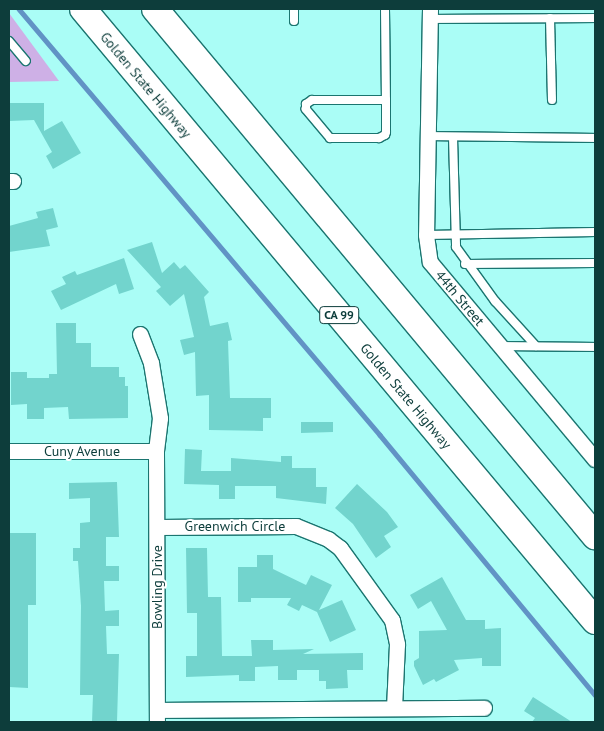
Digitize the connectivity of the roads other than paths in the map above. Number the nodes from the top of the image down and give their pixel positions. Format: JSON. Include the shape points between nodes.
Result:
{"nodes":[{"id":1,"x":83,"y":9,"type":"edge"},
{"id":2,"x":155,"y":9,"type":"edge"},
{"id":3,"x":294,"y":9,"type":"edge"},
{"id":4,"x":385,"y":9,"type":"edge"},
{"id":5,"x":430,"y":14,"type":"edge"},
{"id":6,"x":550,"y":18,"type":"junction"},
{"id":7,"x":595,"y":18,"type":"edge"},
{"id":8,"x":294,"y":21,"type":"dead end"},
{"id":9,"x":9,"y":41,"type":"edge"},
{"id":10,"x":26,"y":61,"type":"dead end"},
{"id":11,"x":386,"y":100,"type":"junction"},
{"id":12,"x":552,"y":100,"type":"dead end"},
{"id":13,"x":428,"y":136,"type":"junction"},
{"id":14,"x":453,"y":137,"type":"junction"},
{"id":15,"x":595,"y":138,"type":"edge"},
{"id":16,"x":595,"y":232,"type":"edge"},
{"id":17,"x":454,"y":234,"type":"junction"},
{"id":18,"x":426,"y":235,"type":"junction"},
{"id":19,"x":595,"y":263,"type":"edge"},
{"id":20,"x":465,"y":264,"type":"junction"},
{"id":21,"x":140,"y":334,"type":"dead end"},
{"id":22,"x":501,"y":346,"type":"junction"},
{"id":23,"x":536,"y":346,"type":"junction"},
{"id":24,"x":595,"y":347,"type":"edge"},
{"id":25,"x":9,"y":451,"type":"edge"},
{"id":26,"x":156,"y":451,"type":"junction"},
{"id":27,"x":595,"y":460,"type":"edge"},
{"id":28,"x":157,"y":526,"type":"junction"},
{"id":29,"x":595,"y":536,"type":"edge"},
{"id":30,"x":595,"y":621,"type":"edge"},
{"id":31,"x":394,"y":707,"type":"junction"},
{"id":32,"x":484,"y":708,"type":"dead end"},
{"id":33,"x":157,"y":716,"type":"edge"}],
"edges":[{"from":1,"to":30,"type":"highway","name":"Golden State Highway","number":"CA 99"},
{"from":2,"to":29,"type":"highway"},
{"from":3,"to":8,"type":"lane"},
{"from":4,"to":11,"type":"lane"},
{"from":5,"to":6,"type":"lane"},
{"from":5,"to":13,"type":"street","name":"44th Street"},
{"from":6,"to":7,"type":"lane"},
{"from":6,"to":12,"type":"lane"},
{"from":9,"to":10,"type":"lane"},
{"from":11,"to":11,"type":"lane","via":[[385,135],[380,138],[330,138],[306,109],[306,104],[312,100]]},
{"from":13,"to":14,"type":"lane"},
{"from":13,"to":18,"type":"street","name":"44th Street"},
{"from":14,"to":15,"type":"lane"},
{"from":14,"to":17,"type":"lane"},
{"from":16,"to":17,"type":"lane"},
{"from":17,"to":18,"type":"lane"},
{"from":17,"to":20,"type":"lane"},
{"from":18,"to":22,"type":"street","name":"44th Street","via":[[430,262]]},
{"from":19,"to":20,"type":"lane"},
{"from":20,"to":23,"type":"lane"},
{"from":21,"to":26,"type":"street","name":"Bowling Drive","via":[[151,363],[159,402]]},
{"from":22,"to":23,"type":"lane"},
{"from":22,"to":27,"type":"street","name":"44th Street"},
{"from":23,"to":24,"type":"lane"},
{"from":25,"to":26,"type":"street","name":"Cuny Avenue"},
{"from":26,"to":28,"type":"street","name":"Bowling Drive"},
{"from":28,"to":31,"type":"street","name":"Greenwich Circle","via":[[296,526],[328,538],[340,548],[392,620],[397,644]]},
{"from":28,"to":33,"type":"street","name":"Bowling Drive"},
{"from":31,"to":32,"type":"street"},
{"from":31,"to":33,"type":"street"}]}
